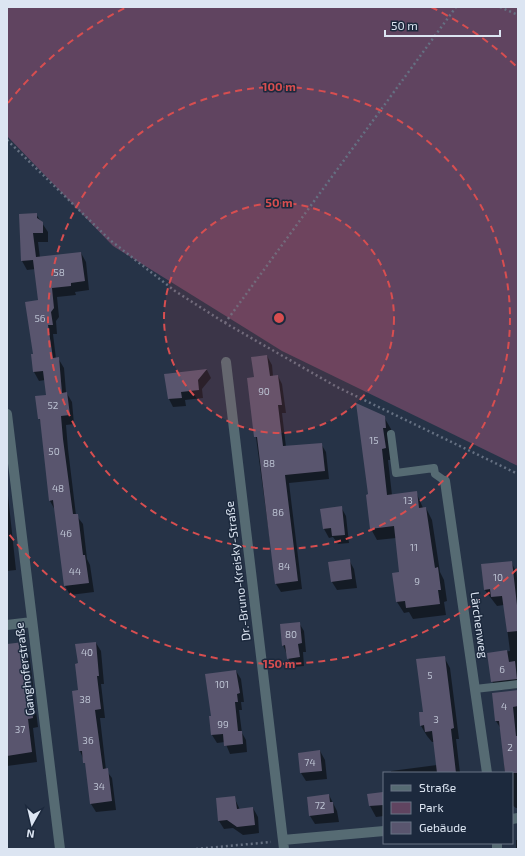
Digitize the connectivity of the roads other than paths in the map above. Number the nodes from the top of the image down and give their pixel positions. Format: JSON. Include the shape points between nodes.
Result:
{"nodes":[{"id":1,"x":226,"y":362,"type":"dead end"},
{"id":2,"x":7,"y":414,"type":"edge"},
{"id":3,"x":391,"y":434,"type":"dead end"},
{"id":4,"x":445,"y":481,"type":"joint"},
{"id":5,"x":32,"y":622,"type":"junction"},
{"id":6,"x":7,"y":625,"type":"edge"},
{"id":7,"x":518,"y":684,"type":"edge"},
{"id":8,"x":475,"y":689,"type":"junction"},
{"id":9,"x":487,"y":772,"type":"edge"},
{"id":10,"x":383,"y":831,"type":"edge"},
{"id":11,"x":283,"y":845,"type":"edge"},
{"id":12,"x":60,"y":849,"type":"edge"}],
"edges":[{"from":1,"to":11,"type":"street","name":"Dr.-Bruno-Kreisky-Straße"},
{"from":2,"to":5,"type":"street","name":"Ganghoferstraße"},
{"from":3,"to":4,"type":"lane","via":[[396,473],[434,468],[435,474]]},
{"from":4,"to":8,"type":"street","name":"Lärchenweg"},
{"from":5,"to":6,"type":"street"},
{"from":5,"to":12,"type":"street","name":"Ganghoferstraße"},
{"from":7,"to":8,"type":"lane"},
{"from":8,"to":9,"type":"street","name":"Lärchenweg"},
{"from":10,"to":11,"type":"street"}]}
